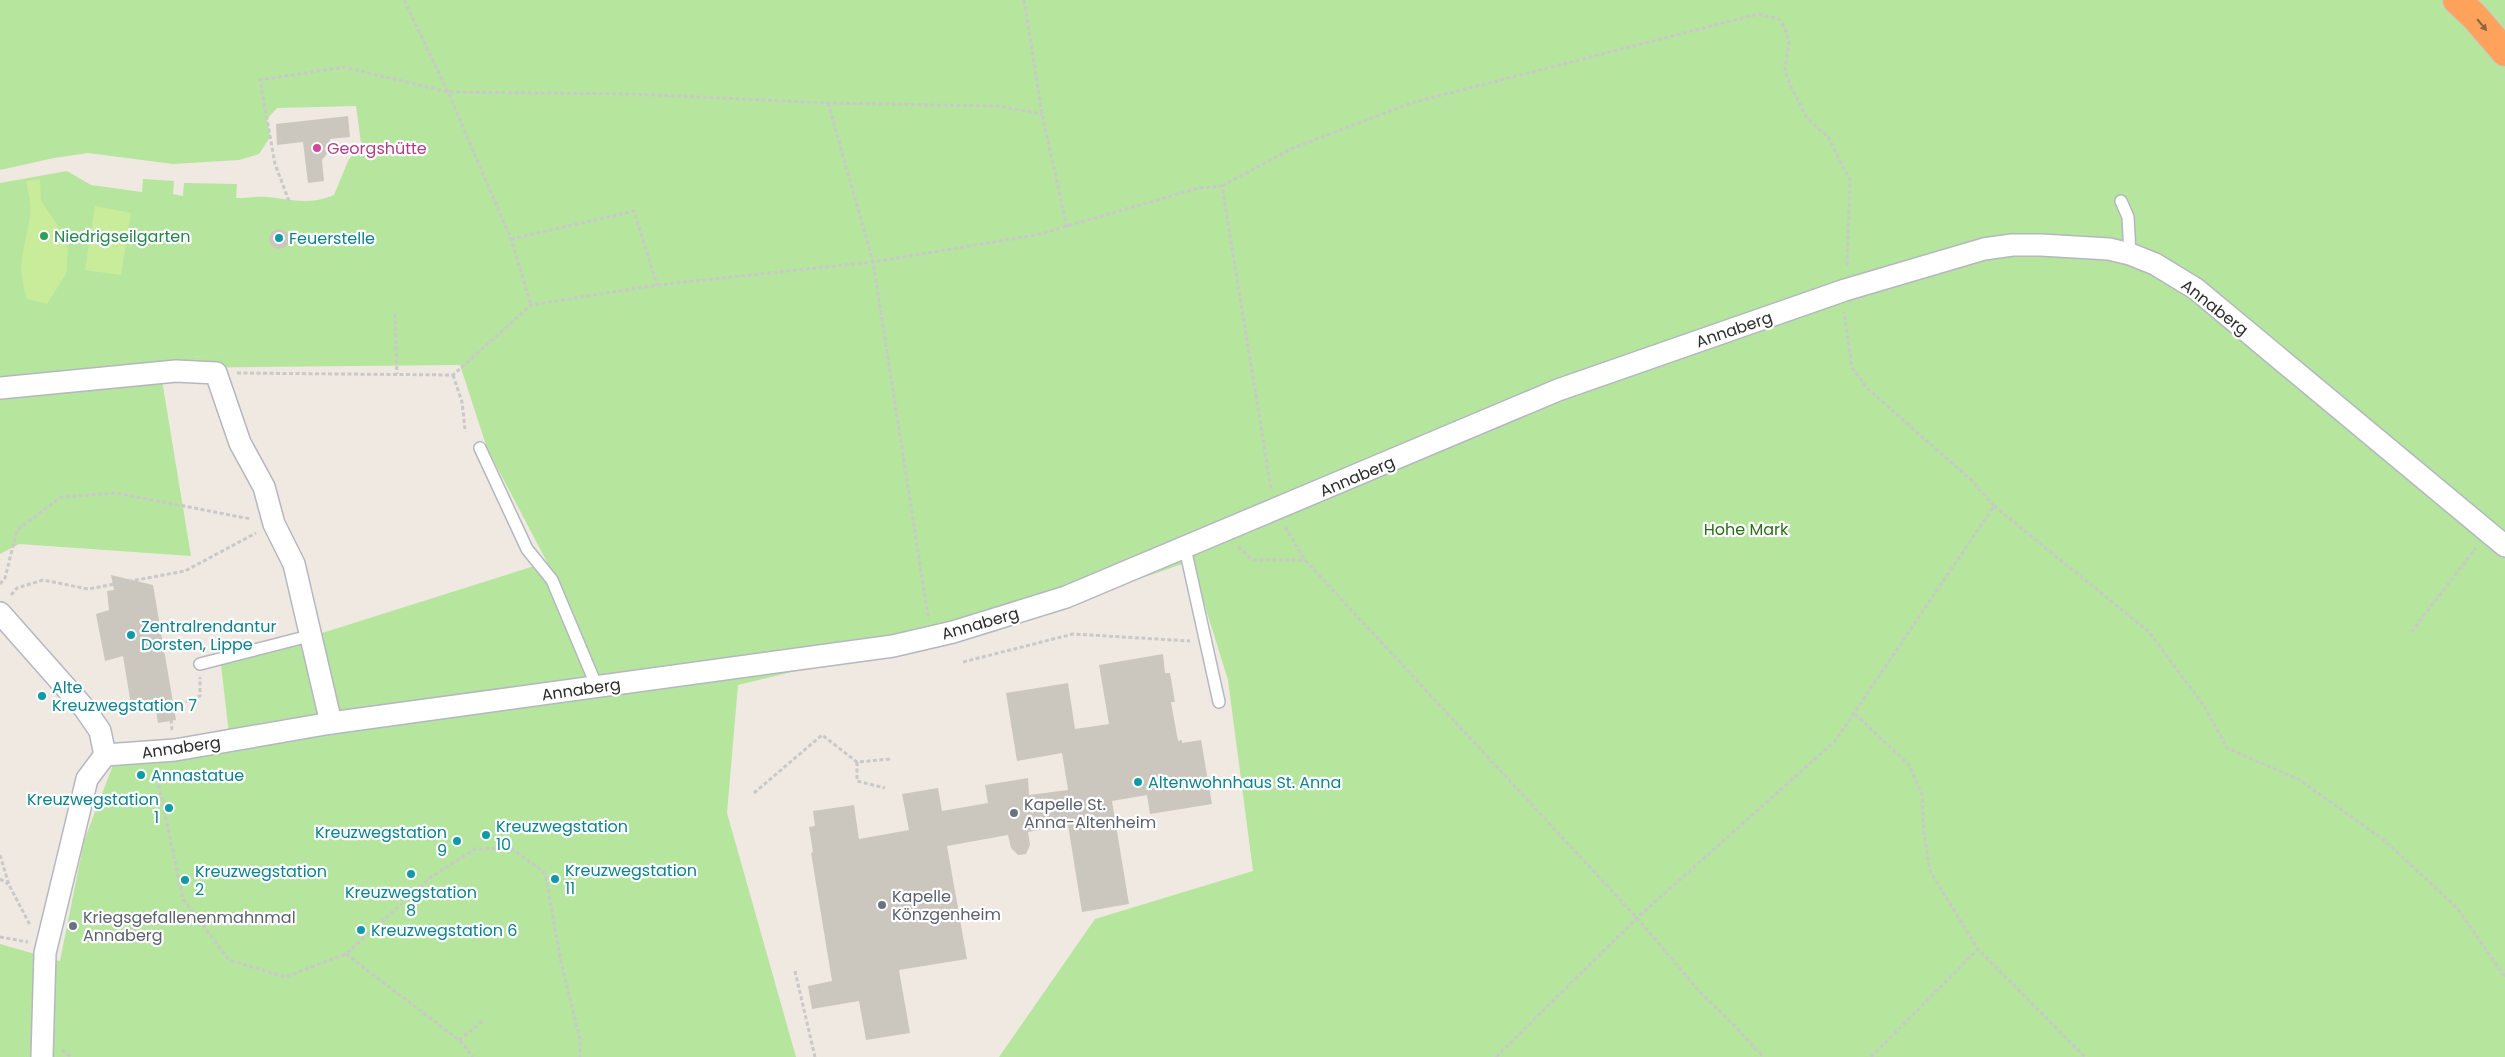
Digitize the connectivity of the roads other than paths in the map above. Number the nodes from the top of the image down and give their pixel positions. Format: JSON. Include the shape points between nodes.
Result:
{"nodes":[{"id":1,"x":2458,"y":0,"type":"edge"},
{"id":2,"x":2505,"y":52,"type":"edge"},
{"id":3,"x":2121,"y":201,"type":"dead end"},
{"id":4,"x":2130,"y":254,"type":"junction"},
{"id":5,"x":0,"y":388,"type":"edge"},
{"id":6,"x":480,"y":448,"type":"dead end"},
{"id":7,"x":2505,"y":546,"type":"edge"},
{"id":8,"x":1185,"y":548,"type":"junction"},
{"id":9,"x":3,"y":606,"type":"edge"},
{"id":10,"x":309,"y":636,"type":"junction"},
{"id":11,"x":200,"y":664,"type":"road end"},
{"id":12,"x":597,"y":687,"type":"junction"},
{"id":13,"x":1219,"y":702,"type":"dead end"},
{"id":14,"x":330,"y":723,"type":"junction"},
{"id":15,"x":105,"y":755,"type":"junction"},
{"id":16,"x":42,"y":1057,"type":"edge"}],
"edges":[{"from":1,"to":2,"type":"highway","one_way":true},
{"from":3,"to":4,"type":"lane","via":[[2128,217]]},
{"from":4,"to":7,"type":"street","name":"Annaberg","via":[[2155,264],[2196,289]]},
{"from":4,"to":8,"type":"street","name":"Annaberg","via":[[2087,246],[2012,245],[1984,249],[1845,290],[1558,390]]},
{"from":5,"to":10,"type":"street","via":[[176,371],[216,372],[240,443],[264,487],[274,524],[294,564],[307,614]]},
{"from":6,"to":12,"type":"lane","via":[[526,549],[552,580]]},
{"from":8,"to":12,"type":"street","name":"Annaberg","via":[[1066,597],[953,632],[893,646]]},
{"from":8,"to":13,"type":"lane"},
{"from":9,"to":15,"type":"street","via":[[100,731]]},
{"from":10,"to":11,"type":"lane"},
{"from":10,"to":14,"type":"street"},
{"from":12,"to":14,"type":"street","name":"Annaberg"},
{"from":14,"to":15,"type":"street","name":"Annaberg","via":[[175,750]]},
{"from":15,"to":16,"type":"street","via":[[87,779],[43,949]]}]}
